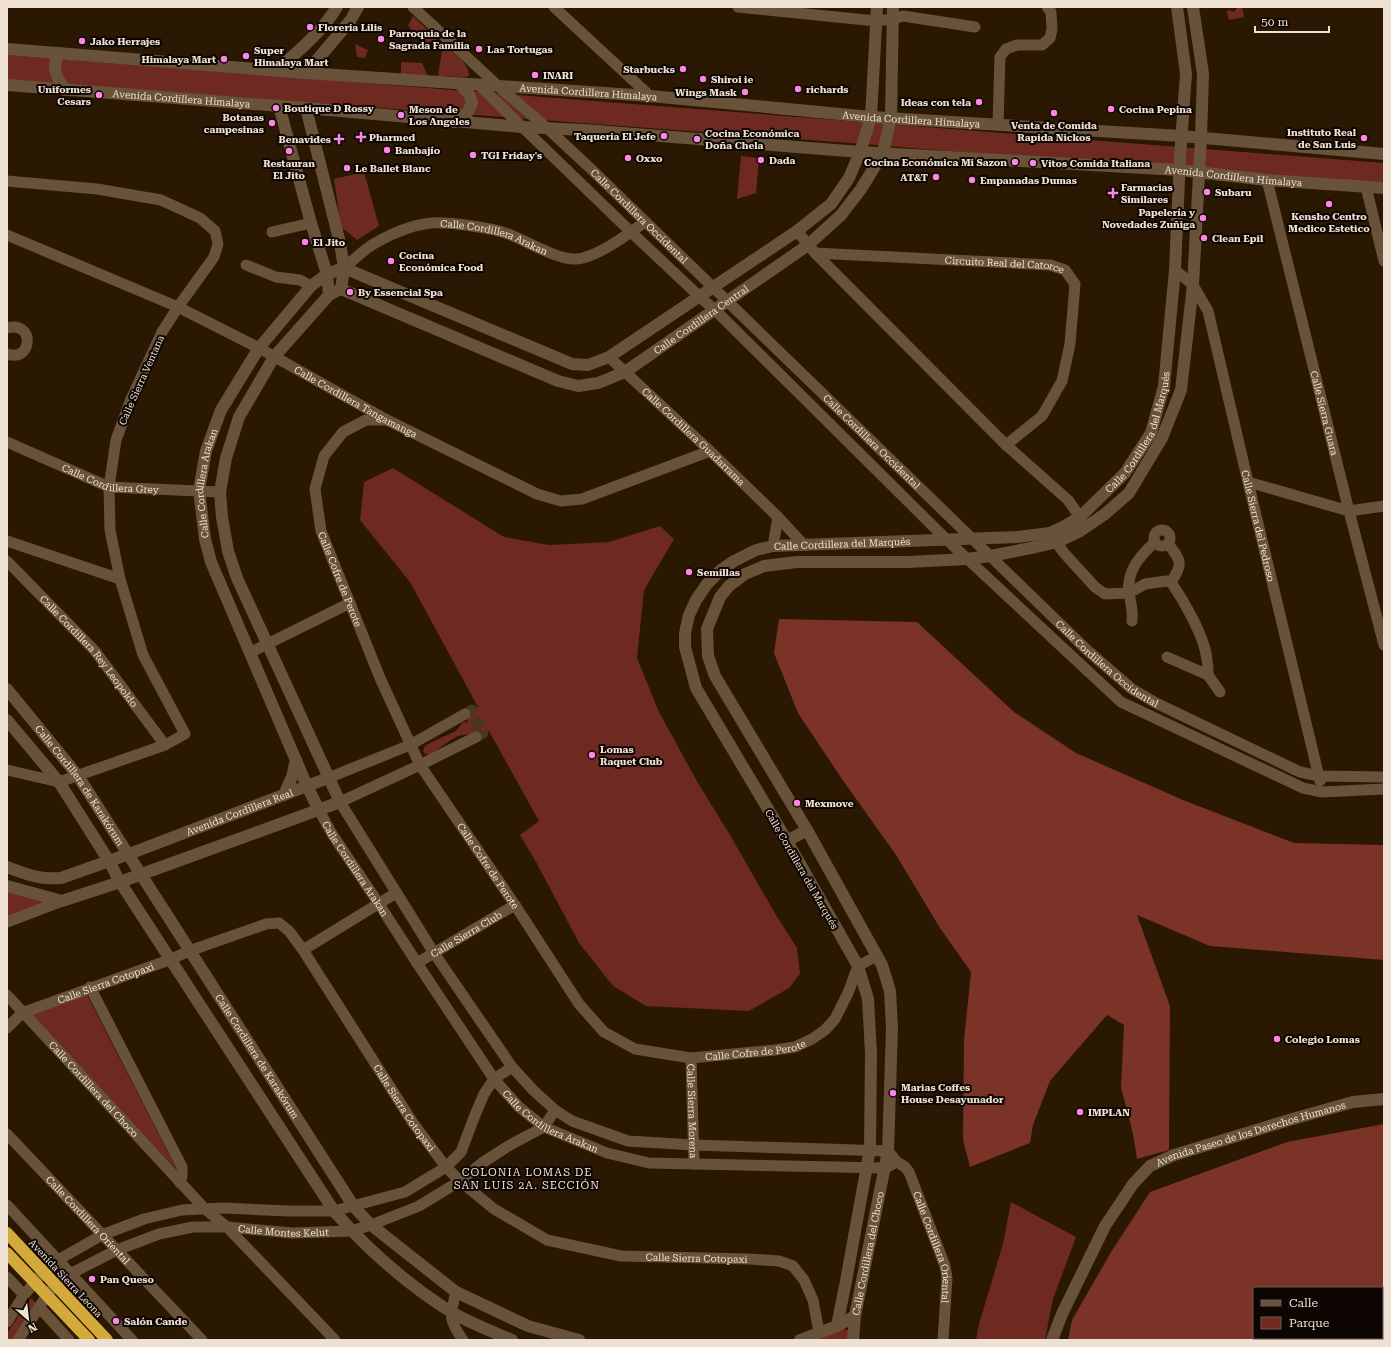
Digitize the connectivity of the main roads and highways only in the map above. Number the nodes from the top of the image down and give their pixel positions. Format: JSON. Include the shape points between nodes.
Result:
{"nodes":[{"id":1,"x":7,"y":1233,"type":"edge"},
{"id":2,"x":7,"y":1253,"type":"edge"},
{"id":3,"x":89,"y":1340,"type":"edge"},
{"id":4,"x":107,"y":1340,"type":"edge"}],
"edges":[{"from":1,"to":4,"type":"highway","name":"Avenida Sierra Leona"},
{"from":2,"to":3,"type":"highway"}]}
